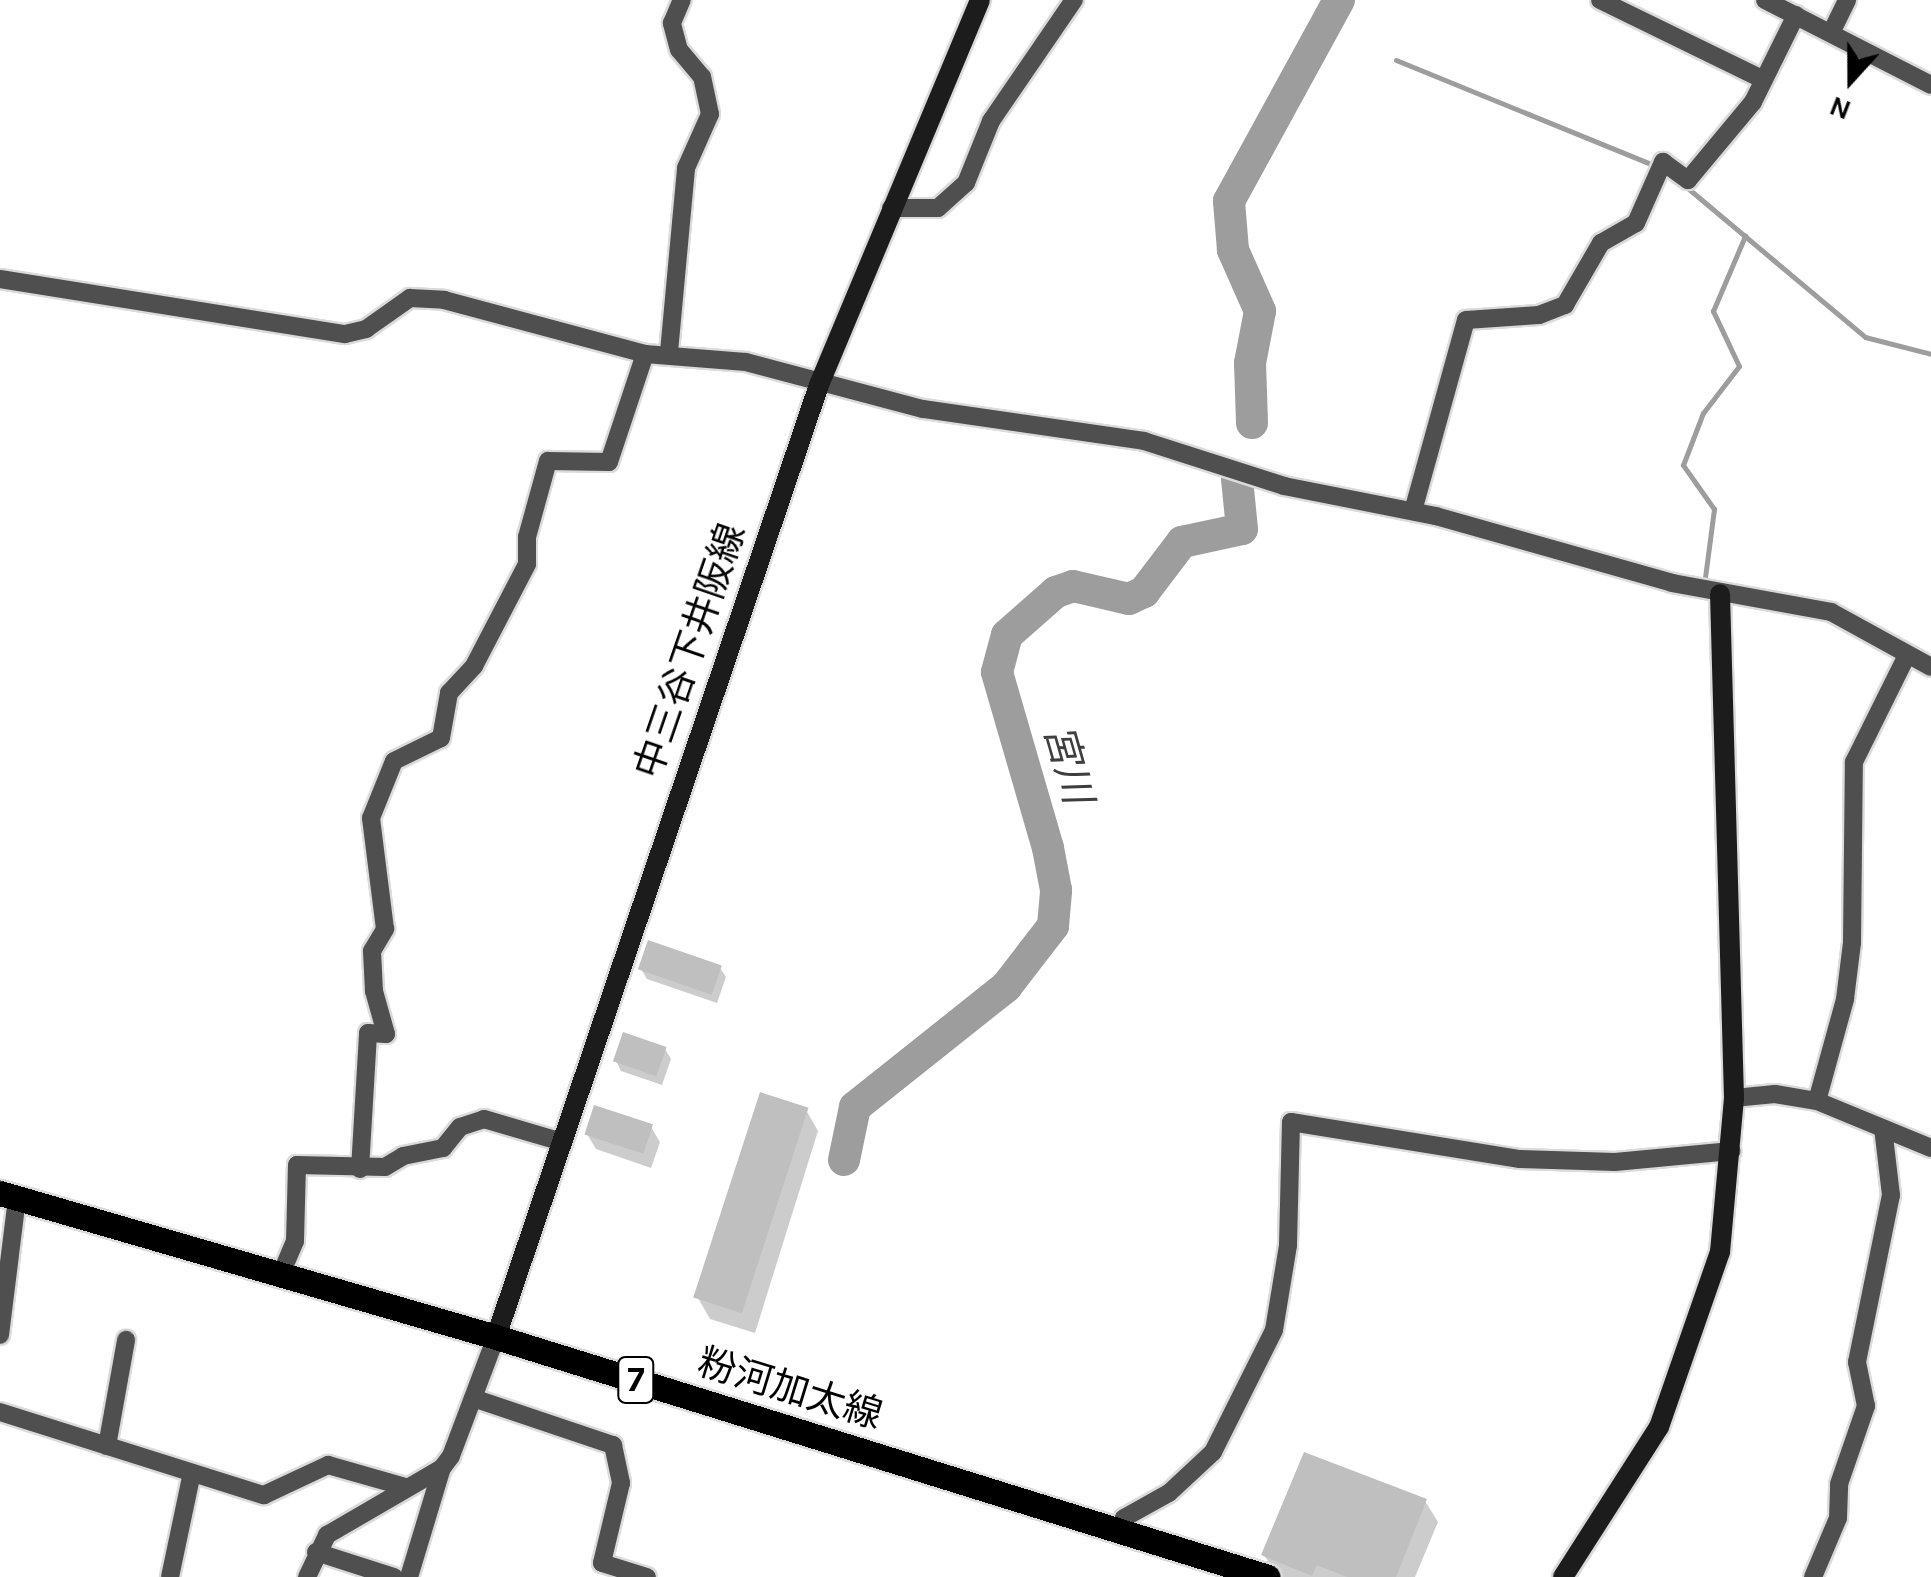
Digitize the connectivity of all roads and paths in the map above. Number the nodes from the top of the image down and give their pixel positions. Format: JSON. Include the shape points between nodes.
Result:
{"nodes":[{"id":1,"x":682,"y":0,"type":"edge"},
{"id":2,"x":980,"y":0,"type":"edge"},
{"id":3,"x":1074,"y":0,"type":"edge"},
{"id":4,"x":1600,"y":0,"type":"edge"},
{"id":5,"x":1766,"y":0,"type":"edge"},
{"id":6,"x":1847,"y":0,"type":"edge"},
{"id":7,"x":1796,"y":15,"type":"junction"},
{"id":8,"x":1831,"y":33,"type":"junction"},
{"id":9,"x":1762,"y":80,"type":"junction"},
{"id":10,"x":1931,"y":85,"type":"edge"},
{"id":11,"x":891,"y":208,"type":"junction"},
{"id":12,"x":0,"y":279,"type":"edge"},
{"id":13,"x":669,"y":352,"type":"junction"},
{"id":14,"x":646,"y":354,"type":"junction"},
{"id":15,"x":819,"y":385,"type":"junction"},
{"id":16,"x":1413,"y":511,"type":"junction"},
{"id":17,"x":1720,"y":594,"type":"junction"},
{"id":18,"x":1907,"y":654,"type":"junction"},
{"id":19,"x":1931,"y":667,"type":"edge"},
{"id":20,"x":1734,"y":1098,"type":"junction"},
{"id":21,"x":1817,"y":1101,"type":"junction"},
{"id":22,"x":1883,"y":1128,"type":"junction"},
{"id":23,"x":562,"y":1142,"type":"junction"},
{"id":24,"x":1931,"y":1148,"type":"edge"},
{"id":25,"x":1731,"y":1150,"type":"junction"},
{"id":26,"x":360,"y":1169,"type":"junction"},
{"id":27,"x":8,"y":1196,"type":"edge"},
{"id":28,"x":281,"y":1274,"type":"junction"},
{"id":29,"x":0,"y":1335,"type":"edge"},
{"id":30,"x":496,"y":1337,"type":"junction"},
{"id":31,"x":126,"y":1340,"type":"dead end"},
{"id":32,"x":473,"y":1398,"type":"junction"},
{"id":33,"x":0,"y":1412,"type":"edge"},
{"id":34,"x":107,"y":1446,"type":"junction"},
{"id":35,"x":442,"y":1468,"type":"junction"},
{"id":36,"x":192,"y":1474,"type":"junction"},
{"id":37,"x":404,"y":1487,"type":"junction"},
{"id":38,"x":1119,"y":1530,"type":"junction"},
{"id":39,"x":316,"y":1552,"type":"junction"},
{"id":40,"x":170,"y":1577,"type":"edge"},
{"id":41,"x":307,"y":1577,"type":"edge"},
{"id":42,"x":394,"y":1577,"type":"edge"},
{"id":43,"x":409,"y":1577,"type":"edge"},
{"id":44,"x":647,"y":1577,"type":"edge"},
{"id":45,"x":1268,"y":1577,"type":"edge"},
{"id":46,"x":1563,"y":1577,"type":"edge"},
{"id":47,"x":1813,"y":1577,"type":"edge"}],
"edges":[{"from":1,"to":13,"type":"street","via":[[672,22],[679,50],[702,77],[710,114],[686,168]]},
{"from":2,"to":11,"type":"main road","name":"中三谷下井阪線"},
{"from":3,"to":11,"type":"street","via":[[991,121],[966,183],[938,208]]},
{"from":4,"to":9,"type":"street"},
{"from":5,"to":7,"type":"street"},
{"from":6,"to":8,"type":"street"},
{"from":7,"to":8,"type":"street"},
{"from":7,"to":9,"type":"street"},
{"from":8,"to":10,"type":"street"},
{"from":9,"to":16,"type":"street","via":[[1753,102],[1688,180],[1663,162],[1636,223],[1601,243],[1565,305],[1539,315],[1466,320]]},
{"from":11,"to":15,"type":"main road","name":"中三谷下井阪線"},
{"from":12,"to":14,"type":"street","via":[[344,334],[366,329],[410,298],[444,300]]},
{"from":13,"to":14,"type":"street"},
{"from":13,"to":15,"type":"street","via":[[746,362]]},
{"from":14,"to":26,"type":"street","via":[[608,462],[548,461],[527,536],[528,564],[474,666],[449,692],[442,738],[394,761],[371,818],[385,929],[372,951],[374,991],[386,1034],[368,1032]]},
{"from":15,"to":16,"type":"street","via":[[940,412],[1144,440],[1284,486]]},
{"from":15,"to":23,"type":"main road","name":"中三谷下井阪線"},
{"from":16,"to":17,"type":"street"},
{"from":17,"to":18,"type":"street","via":[[1832,612]]},
{"from":17,"to":20,"type":"main road"},
{"from":18,"to":19,"type":"street"},
{"from":18,"to":21,"type":"street","via":[[1854,762],[1850,962]]},
{"from":20,"to":21,"type":"street","via":[[1775,1094]]},
{"from":20,"to":25,"type":"main road"},
{"from":21,"to":22,"type":"street"},
{"from":22,"to":24,"type":"street"},
{"from":22,"to":47,"type":"street","via":[[1891,1195],[1858,1362],[1866,1406],[1839,1484],[1838,1518]]},
{"from":23,"to":26,"type":"street","via":[[506,1120],[484,1119],[460,1126],[443,1148]]},
{"from":23,"to":30,"type":"main road","name":"中三谷下井阪線"},
{"from":25,"to":38,"type":"street","via":[[1614,1162],[1520,1159],[1290,1122],[1288,1245],[1274,1330],[1213,1452],[1169,1492],[1124,1518]]},
{"from":25,"to":46,"type":"main road","via":[[1720,1252],[1680,1381],[1659,1428]]},
{"from":26,"to":28,"type":"street","via":[[297,1165],[295,1241]]},
{"from":27,"to":28,"type":"main road","name":"粉河加太線","number":"7"},
{"from":27,"to":29,"type":"street"},
{"from":28,"to":30,"type":"main road","name":"粉河加太線","number":"7"},
{"from":30,"to":32,"type":"street"},
{"from":30,"to":38,"type":"main road","name":"粉河加太線","number":"7"},
{"from":31,"to":34,"type":"street"},
{"from":32,"to":35,"type":"street"},
{"from":32,"to":44,"type":"street","via":[[613,1445],[621,1482],[602,1563]]},
{"from":33,"to":34,"type":"street"},
{"from":34,"to":36,"type":"street"},
{"from":35,"to":37,"type":"street"},
{"from":35,"to":43,"type":"street"},
{"from":36,"to":37,"type":"street","via":[[264,1496],[328,1466]]},
{"from":36,"to":40,"type":"street"},
{"from":37,"to":39,"type":"street","via":[[344,1522]]},
{"from":38,"to":45,"type":"main road","name":"粉河加太線","number":"7"},
{"from":39,"to":41,"type":"street"},
{"from":39,"to":42,"type":"street"}]}
